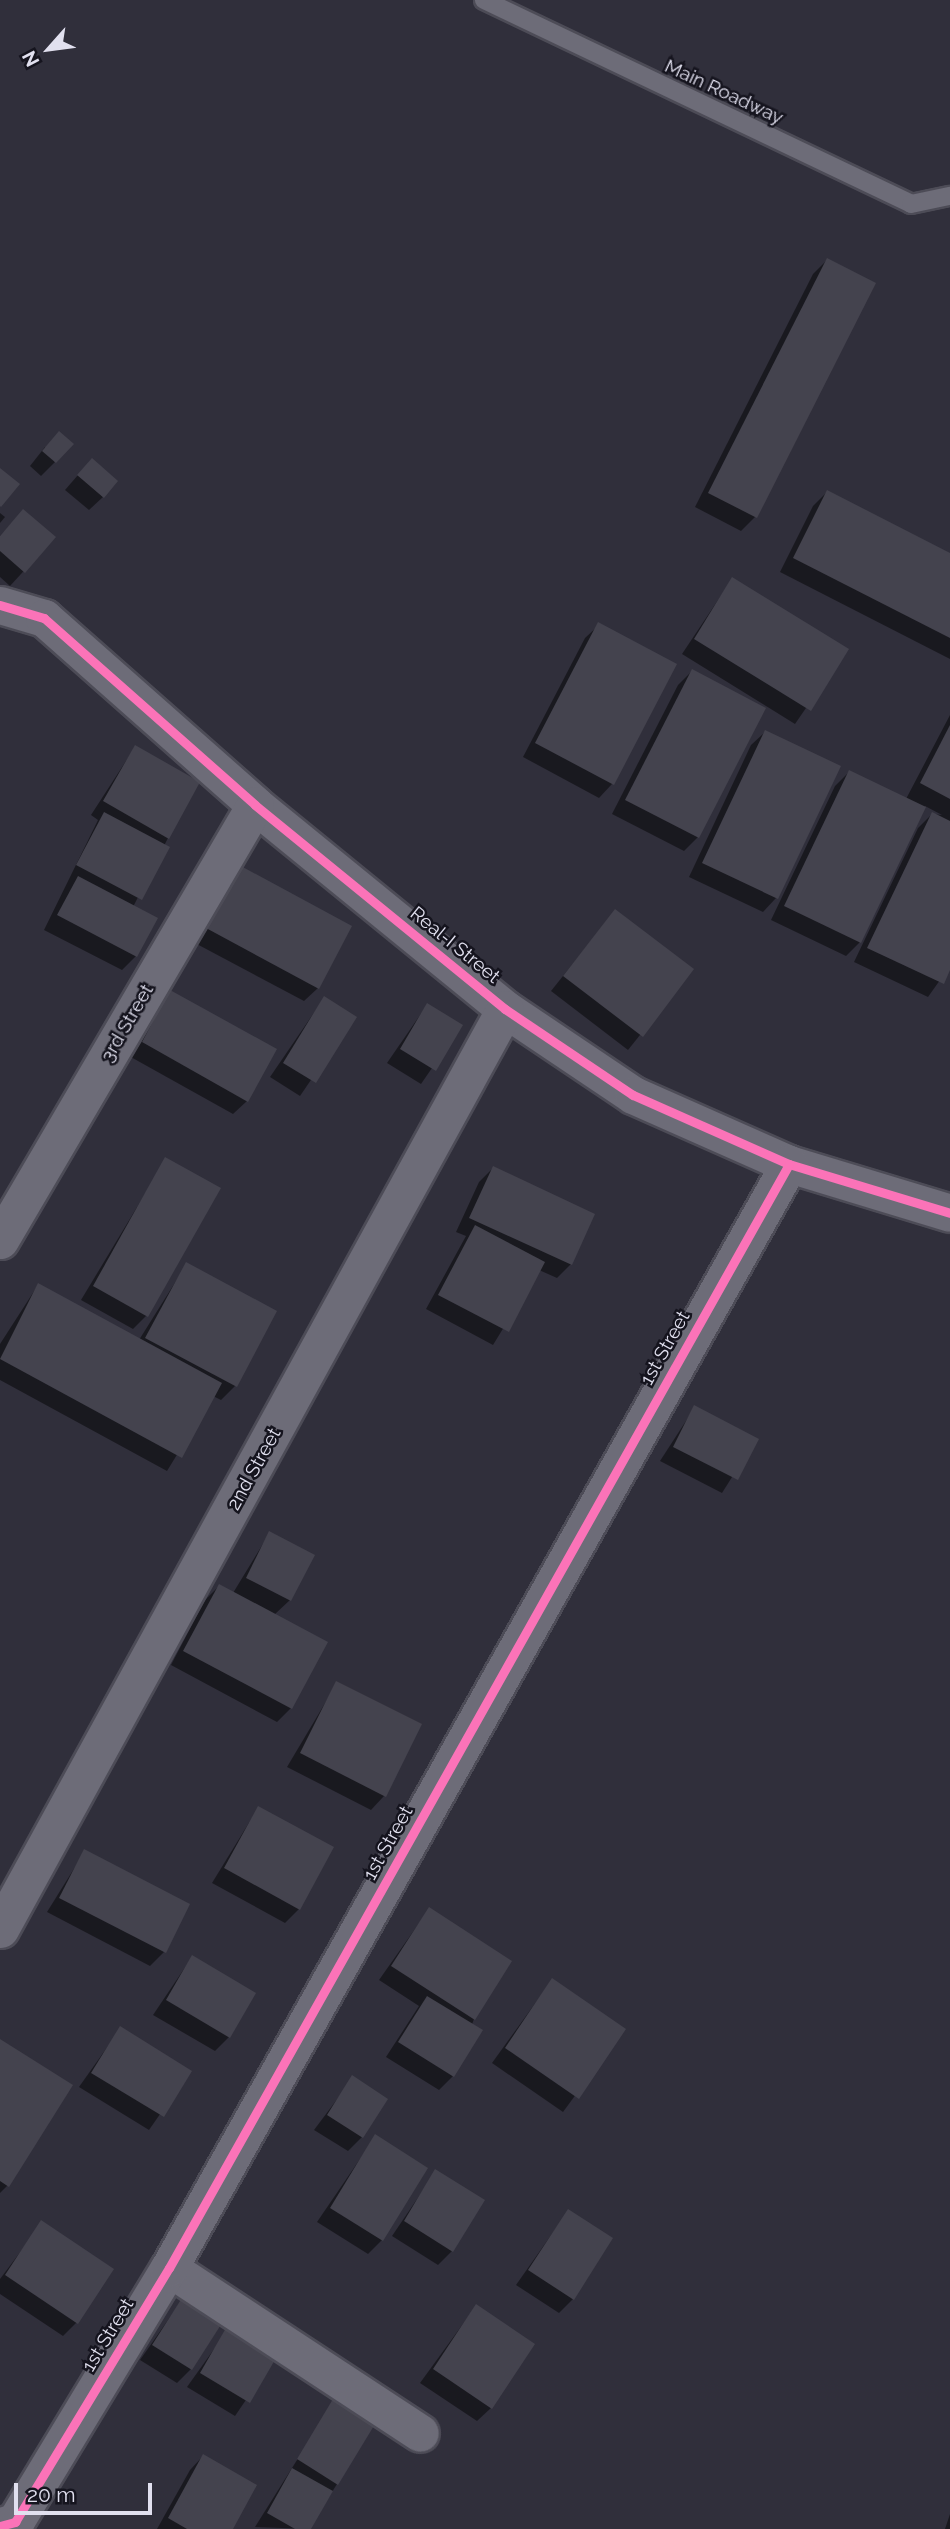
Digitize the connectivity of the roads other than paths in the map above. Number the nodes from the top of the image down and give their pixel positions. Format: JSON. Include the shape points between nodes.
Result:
{"nodes":[{"id":1,"x":489,"y":1,"type":"edge"},
{"id":2,"x":950,"y":196,"type":"edge"},
{"id":3,"x":0,"y":605,"type":"edge"},
{"id":4,"x":255,"y":805,"type":"junction"},
{"id":5,"x":505,"y":1009,"type":"junction"},
{"id":6,"x":789,"y":1164,"type":"junction"},
{"id":7,"x":950,"y":1213,"type":"edge"},
{"id":8,"x":0,"y":1240,"type":"edge"},
{"id":9,"x":0,"y":1928,"type":"edge"},
{"id":10,"x":169,"y":2268,"type":"junction"},
{"id":11,"x":420,"y":2433,"type":"dead end"},
{"id":12,"x":4,"y":2527,"type":"edge"}],
"edges":[{"from":1,"to":2,"type":"lane","name":"Main Roadway","via":[[911,204]]},
{"from":3,"to":4,"type":"street","name":"Real-I Street","via":[[44,618]]},
{"from":4,"to":5,"type":"street","name":"Real-I Street"},
{"from":4,"to":8,"type":"street","name":"3rd Street"},
{"from":5,"to":6,"type":"street","name":"Real-I Street","via":[[633,1095]]},
{"from":5,"to":9,"type":"street","name":"2nd Street"},
{"from":6,"to":7,"type":"street","name":"Real-I Street"},
{"from":6,"to":10,"type":"street","name":"1st Street"},
{"from":10,"to":11,"type":"street"},
{"from":10,"to":12,"type":"street","name":"1st Street","via":[[15,2522]]}]}
